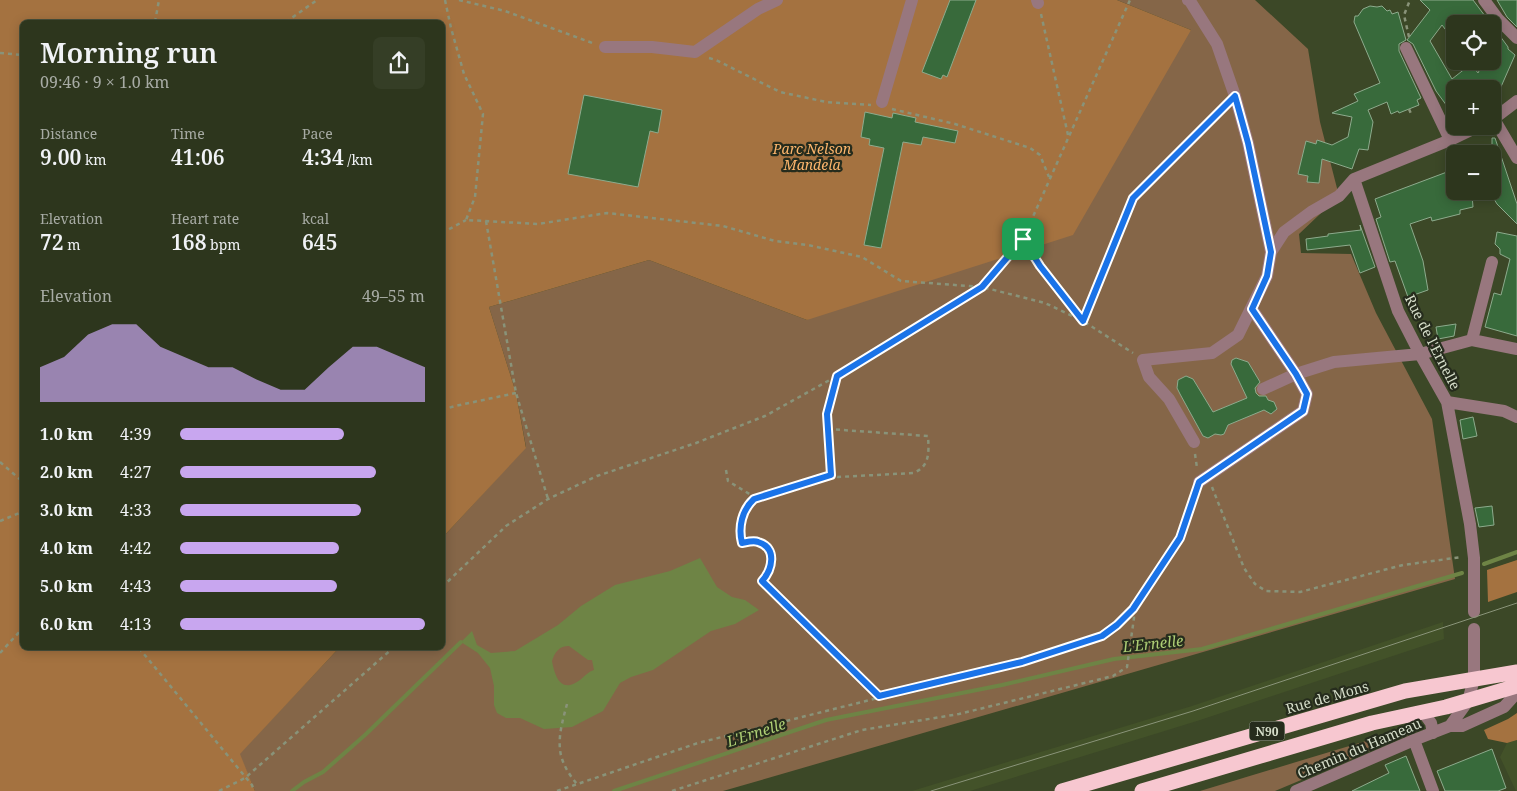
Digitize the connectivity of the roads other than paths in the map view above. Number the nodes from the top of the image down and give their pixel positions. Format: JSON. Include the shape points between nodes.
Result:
{"nodes":[{"id":1,"x":777,"y":0,"type":"edge"},
{"id":2,"x":912,"y":0,"type":"edge"},
{"id":3,"x":1188,"y":0,"type":"edge"},
{"id":4,"x":1484,"y":0,"type":"edge"},
{"id":5,"x":1517,"y":38,"type":"edge"},
{"id":6,"x":604,"y":47,"type":"road end"},
{"id":7,"x":1406,"y":48,"type":"road end"},
{"id":8,"x":1517,"y":101,"type":"edge"},
{"id":9,"x":883,"y":106,"type":"road end"},
{"id":10,"x":1501,"y":114,"type":"edge"},
{"id":11,"x":1501,"y":133,"type":"edge"},
{"id":12,"x":1460,"y":135,"type":"edge"},
{"id":13,"x":1450,"y":140,"type":"junction"},
{"id":14,"x":1517,"y":158,"type":"edge"},
{"id":15,"x":1354,"y":180,"type":"junction"},
{"id":16,"x":1271,"y":252,"type":"junction"},
{"id":17,"x":1492,"y":262,"type":"dead end"},
{"id":18,"x":1252,"y":309,"type":"junction"},
{"id":19,"x":1472,"y":340,"type":"junction"},
{"id":20,"x":1517,"y":350,"type":"edge"},
{"id":21,"x":1420,"y":354,"type":"junction"},
{"id":22,"x":1296,"y":374,"type":"junction"},
{"id":23,"x":1263,"y":389,"type":"dead end"},
{"id":24,"x":1447,"y":402,"type":"junction"},
{"id":25,"x":1517,"y":417,"type":"edge"},
{"id":26,"x":1194,"y":442,"type":"road end"},
{"id":27,"x":1203,"y":479,"type":"road end"},
{"id":28,"x":1474,"y":612,"type":"dead end"},
{"id":29,"x":1474,"y":629,"type":"dead end"},
{"id":30,"x":1474,"y":680,"type":"junction"},
{"id":31,"x":1516,"y":681,"type":"edge"},
{"id":32,"x":1468,"y":701,"type":"junction"},
{"id":33,"x":1423,"y":712,"type":"junction"},
{"id":34,"x":1450,"y":726,"type":"junction"},
{"id":35,"x":1433,"y":733,"type":"junction"},
{"id":36,"x":1414,"y":740,"type":"junction"},
{"id":37,"x":1062,"y":791,"type":"edge"},
{"id":38,"x":1142,"y":791,"type":"edge"},
{"id":39,"x":1296,"y":791,"type":"edge"},
{"id":40,"x":1433,"y":791,"type":"edge"}],
"edges":[{"from":1,"to":6,"type":"street","via":[[695,52],[652,47]]},
{"from":2,"to":9,"type":"street"},
{"from":3,"to":16,"type":"street","via":[[1217,44],[1235,96]]},
{"from":4,"to":5,"type":"street"},
{"from":7,"to":13,"type":"street"},
{"from":8,"to":10,"type":"street"},
{"from":11,"to":14,"type":"street"},
{"from":12,"to":13,"type":"street"},
{"from":13,"to":15,"type":"street"},
{"from":15,"to":16,"type":"street","via":[[1339,196],[1284,232]]},
{"from":15,"to":21,"type":"street","name":"Rue de l'Ernelle","via":[[1398,311]]},
{"from":16,"to":18,"type":"street","via":[[1267,276]]},
{"from":17,"to":19,"type":"street"},
{"from":18,"to":22,"type":"street"},
{"from":18,"to":26,"type":"street","via":[[1238,335],[1212,353],[1143,360],[1149,377],[1169,399]]},
{"from":19,"to":20,"type":"street"},
{"from":19,"to":21,"type":"street"},
{"from":21,"to":22,"type":"street","via":[[1334,362]]},
{"from":21,"to":24,"type":"street","name":"Rue de l'Ernelle"},
{"from":22,"to":23,"type":"street"},
{"from":22,"to":27,"type":"street","via":[[1307,394],[1303,411]]},
{"from":24,"to":25,"type":"street","via":[[1504,411]]},
{"from":24,"to":28,"type":"street","name":"Rue de l'Ernelle","via":[[1470,524]]},
{"from":29,"to":30,"type":"street"},
{"from":30,"to":31,"type":"highway","name":"Rue de Mons","number":"N90"},
{"from":30,"to":32,"type":"street"},
{"from":30,"to":37,"type":"highway","name":"Rue de Mons","number":"N90","via":[[1396,694]]},
{"from":31,"to":32,"type":"highway","number":"N90"},
{"from":31,"to":34,"type":"street","name":"Chemin du Hameau","via":[[1513,696],[1504,707],[1462,726]]},
{"from":32,"to":33,"type":"highway","number":"N90"},
{"from":32,"to":34,"type":"street"},
{"from":33,"to":35,"type":"street","name":"Chemin du Hameau"},
{"from":33,"to":38,"type":"highway","number":"N90","via":[[1372,723]]},
{"from":34,"to":35,"type":"street","name":"Chemin du Hameau"},
{"from":35,"to":36,"type":"street","name":"Chemin du Hameau"},
{"from":36,"to":39,"type":"street","name":"Chemin du Hameau"},
{"from":36,"to":40,"type":"street"}]}
